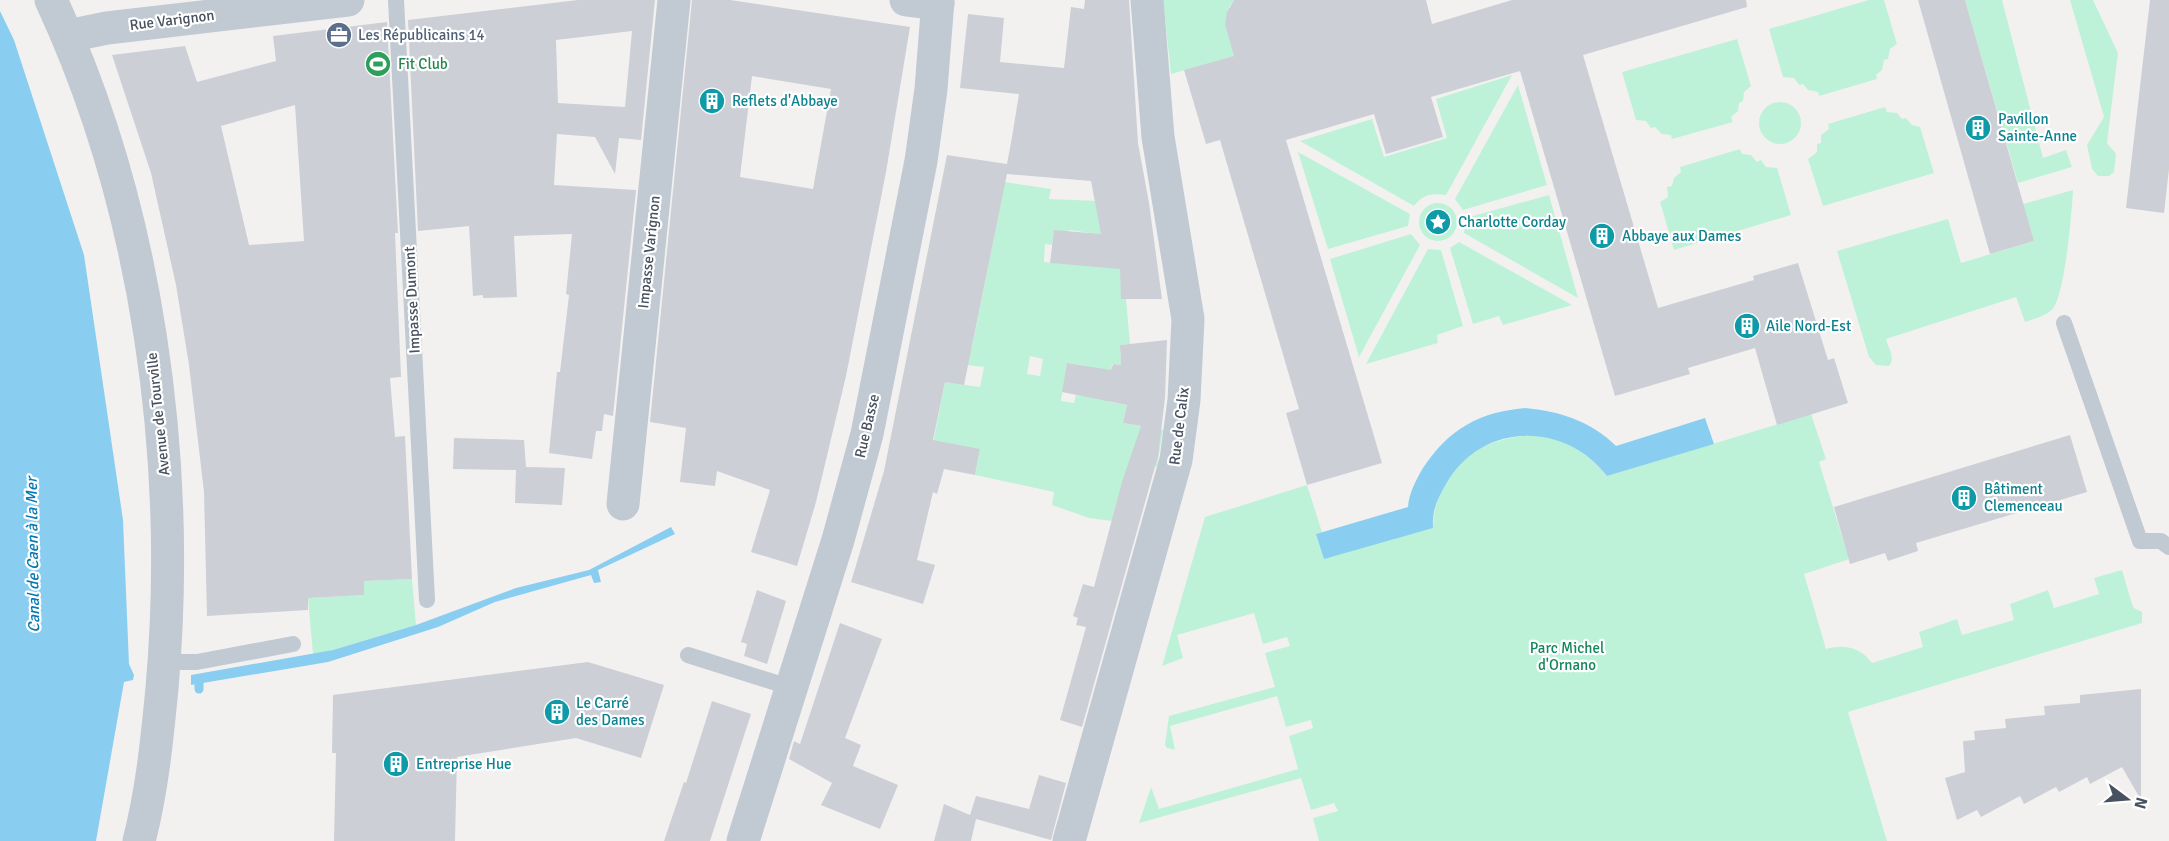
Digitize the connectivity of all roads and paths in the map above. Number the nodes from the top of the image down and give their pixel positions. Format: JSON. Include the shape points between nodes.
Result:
{"nodes":[{"id":1,"x":51,"y":0,"type":"edge"},
{"id":2,"x":348,"y":0,"type":"edge"},
{"id":3,"x":396,"y":0,"type":"edge"},
{"id":4,"x":674,"y":0,"type":"edge"},
{"id":5,"x":1147,"y":0,"type":"edge"},
{"id":6,"x":928,"y":1,"type":"edge"},
{"id":7,"x":68,"y":36,"type":"junction"},
{"id":8,"x":2064,"y":322,"type":"dead end"},
{"id":9,"x":623,"y":504,"type":"dead end"},
{"id":10,"x":2169,"y":547,"type":"edge"},
{"id":11,"x":427,"y":600,"type":"dead end"},
{"id":12,"x":293,"y":644,"type":"dead end"},
{"id":13,"x":688,"y":655,"type":"dead end"},
{"id":14,"x":164,"y":662,"type":"junction"},
{"id":15,"x":792,"y":688,"type":"junction"},
{"id":16,"x":139,"y":841,"type":"edge"},
{"id":17,"x":743,"y":841,"type":"edge"},
{"id":18,"x":1069,"y":841,"type":"edge"}],
"edges":[{"from":1,"to":7,"type":"street","name":"Avenue de Tourville"},
{"from":2,"to":7,"type":"street","name":"Rue Varignon"},
{"from":3,"to":11,"type":"lane","name":"Impasse Dumont"},
{"from":4,"to":9,"type":"street","name":"Impasse Varignon"},
{"from":5,"to":18,"type":"street","name":"Rue de Calix","via":[[1158,137],[1188,319],[1184,400],[1176,460]]},
{"from":6,"to":15,"type":"street","name":"Rue Basse","via":[[933,77],[921,161],[867,434]]},
{"from":7,"to":14,"type":"street","name":"Avenue de Tourville","via":[[95,104],[119,183],[152,353],[166,485]]},
{"from":8,"to":10,"type":"lane","via":[[2140,541],[2161,541]]},
{"from":12,"to":14,"type":"lane","via":[[197,662]]},
{"from":13,"to":15,"type":"lane"},
{"from":14,"to":16,"type":"street","name":"Avenue de Tourville","via":[[150,791]]},
{"from":15,"to":17,"type":"street","name":"Rue Basse"}]}
